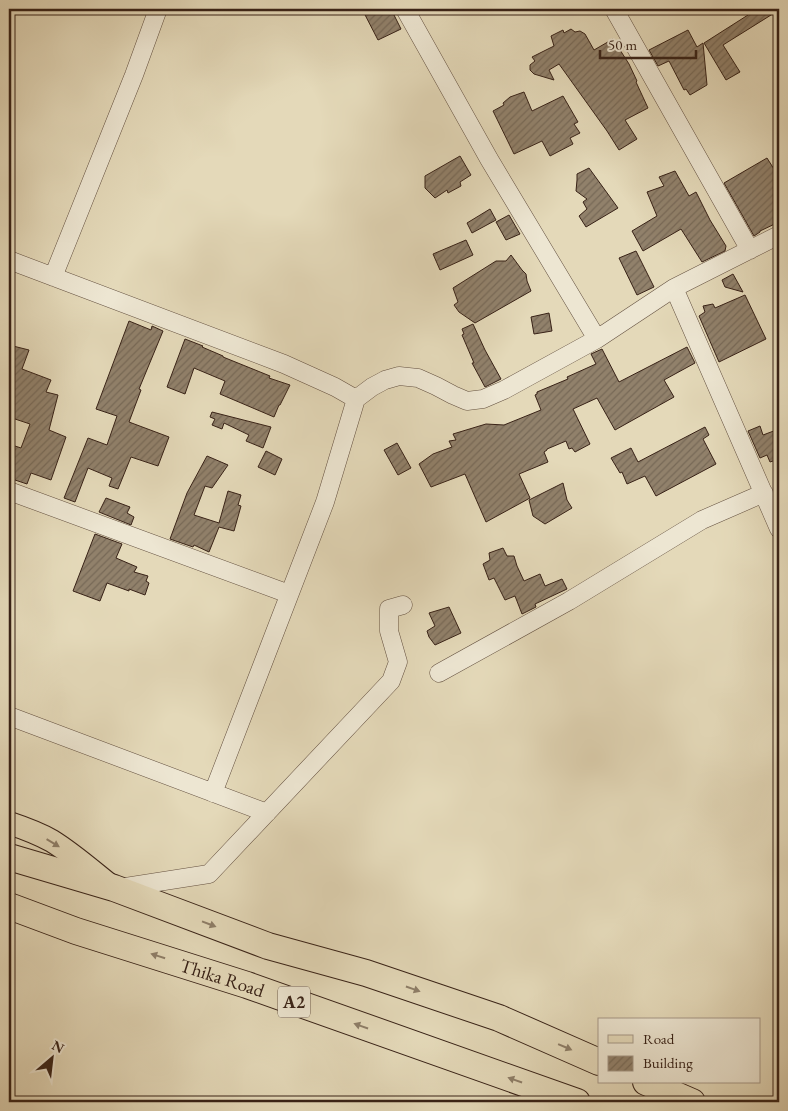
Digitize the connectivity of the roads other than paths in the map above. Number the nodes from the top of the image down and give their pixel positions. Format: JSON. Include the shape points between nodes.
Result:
{"nodes":[{"id":1,"x":158,"y":9,"type":"edge"},
{"id":2,"x":405,"y":9,"type":"edge"},
{"id":3,"x":614,"y":9,"type":"edge"},
{"id":4,"x":779,"y":235,"type":"edge"},
{"id":5,"x":750,"y":250,"type":"junction"},
{"id":6,"x":9,"y":260,"type":"edge"},
{"id":7,"x":53,"y":277,"type":"junction"},
{"id":8,"x":674,"y":288,"type":"junction"},
{"id":9,"x":597,"y":339,"type":"junction"},
{"id":10,"x":356,"y":399,"type":"junction"},
{"id":11,"x":9,"y":490,"type":"edge"},
{"id":12,"x":764,"y":493,"type":"junction"},
{"id":13,"x":779,"y":529,"type":"edge"},
{"id":14,"x":290,"y":594,"type":"junction"},
{"id":15,"x":402,"y":605,"type":"dead end"},
{"id":16,"x":439,"y":673,"type":"dead end"},
{"id":17,"x":9,"y":716,"type":"edge"},
{"id":18,"x":213,"y":793,"type":"junction"},
{"id":19,"x":267,"y":813,"type":"junction"},
{"id":20,"x":9,"y":823,"type":"edge"},
{"id":21,"x":9,"y":857,"type":"edge"},
{"id":22,"x":114,"y":888,"type":"junction"},
{"id":23,"x":9,"y":906,"type":"edge"},
{"id":24,"x":598,"y":1062,"type":"edge"},
{"id":25,"x":651,"y":1084,"type":"edge"},
{"id":26,"x":577,"y":1102,"type":"edge"},
{"id":27,"x":692,"y":1102,"type":"edge"}],
"edges":[{"from":1,"to":7,"type":"street"},
{"from":2,"to":9,"type":"street","via":[[489,159]]},
{"from":3,"to":5,"type":"street"},
{"from":4,"to":5,"type":"street"},
{"from":5,"to":8,"type":"street"},
{"from":6,"to":7,"type":"street"},
{"from":7,"to":10,"type":"street","via":[[284,364]]},
{"from":8,"to":9,"type":"street"},
{"from":8,"to":12,"type":"street"},
{"from":9,"to":10,"type":"street","via":[[483,399],[467,401],[418,378],[399,376],[385,380]]},
{"from":10,"to":14,"type":"street","via":[[325,502]]},
{"from":11,"to":14,"type":"street"},
{"from":12,"to":13,"type":"street"},
{"from":12,"to":16,"type":"street","via":[[702,520],[569,601]]},
{"from":14,"to":18,"type":"street"},
{"from":15,"to":19,"type":"street","via":[[389,609],[389,631],[398,662],[391,681]]},
{"from":17,"to":18,"type":"street"},
{"from":18,"to":19,"type":"street"},
{"from":19,"to":22,"type":"street","via":[[210,874]]},
{"from":20,"to":22,"type":"main road","one_way":true,"via":[[52,841]]},
{"from":21,"to":22,"type":"highway","number":"A2"},
{"from":22,"to":24,"type":"highway","number":"A2","one_way":true,"via":[[268,946],[366,973],[498,1018]]},
{"from":26,"to":23,"type":"highway","name":"Thika Road","number":"A2","one_way":true,"via":[[247,985],[76,931]]},
{"from":25,"to":27,"type":"highway"}]}
